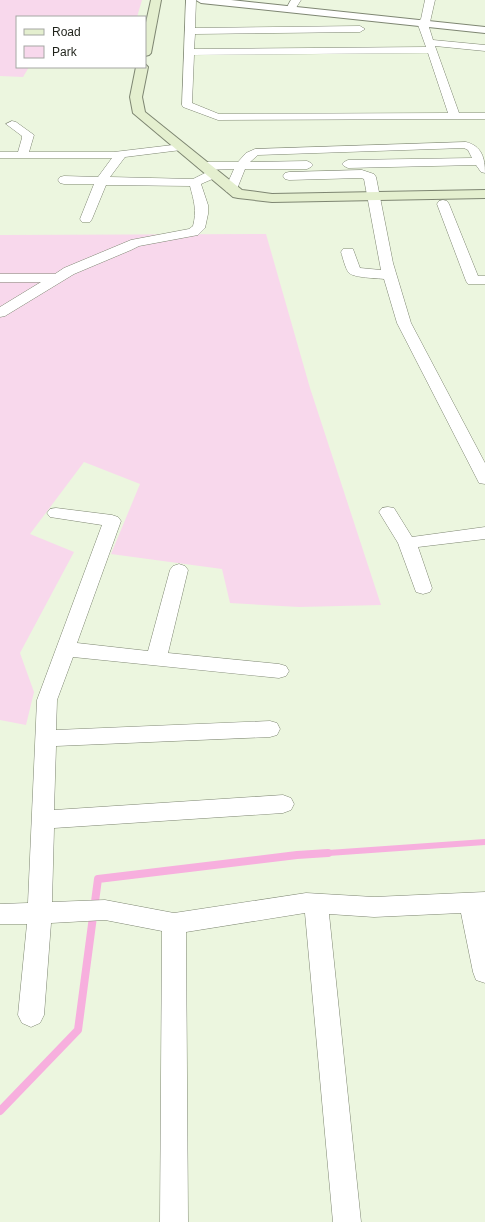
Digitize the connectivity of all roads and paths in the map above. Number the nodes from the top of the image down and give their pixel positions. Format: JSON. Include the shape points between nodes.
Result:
{"nodes":[{"id":1,"x":156,"y":0,"type":"edge"},
{"id":2,"x":191,"y":0,"type":"edge"},
{"id":3,"x":205,"y":0,"type":"edge"},
{"id":4,"x":422,"y":0,"type":"edge"},
{"id":5,"x":430,"y":0,"type":"edge"},
{"id":6,"x":251,"y":2,"type":"edge"},
{"id":7,"x":293,"y":4,"type":"edge"},
{"id":8,"x":422,"y":18,"type":"junction"},
{"id":9,"x":360,"y":29,"type":"dead end"},
{"id":10,"x":485,"y":30,"type":"edge"},
{"id":11,"x":190,"y":31,"type":"junction"},
{"id":12,"x":431,"y":46,"type":"junction"},
{"id":13,"x":146,"y":48,"type":"edge"},
{"id":14,"x":485,"y":48,"type":"edge"},
{"id":15,"x":189,"y":52,"type":"junction"},
{"id":16,"x":142,"y":68,"type":"edge"},
{"id":17,"x":455,"y":116,"type":"junction"},
{"id":18,"x":485,"y":116,"type":"edge"},
{"id":19,"x":12,"y":124,"type":"dead end"},
{"id":20,"x":181,"y":148,"type":"junction"},
{"id":21,"x":121,"y":154,"type":"junction"},
{"id":22,"x":0,"y":155,"type":"edge"},
{"id":23,"x":22,"y":156,"type":"junction"},
{"id":24,"x":483,"y":165,"type":"edge"},
{"id":25,"x":240,"y":166,"type":"junction"},
{"id":26,"x":208,"y":170,"type":"junction"},
{"id":27,"x":289,"y":176,"type":"dead end"},
{"id":28,"x":64,"y":180,"type":"dead end"},
{"id":29,"x":101,"y":182,"type":"junction"},
{"id":30,"x":195,"y":183,"type":"junction"},
{"id":31,"x":231,"y":189,"type":"junction"},
{"id":32,"x":485,"y":194,"type":"edge"},
{"id":33,"x":374,"y":196,"type":"junction"},
{"id":34,"x":443,"y":204,"type":"dead end"},
{"id":35,"x":86,"y":219,"type":"dead end"},
{"id":36,"x":348,"y":252,"type":"dead end"},
{"id":37,"x":390,"y":274,"type":"junction"},
{"id":38,"x":0,"y":278,"type":"edge"},
{"id":39,"x":57,"y":278,"type":"junction"},
{"id":40,"x":485,"y":280,"type":"edge"},
{"id":41,"x":0,"y":313,"type":"edge"},
{"id":42,"x":485,"y":478,"type":"edge"},
{"id":43,"x":388,"y":512,"type":"dead end"},
{"id":44,"x":56,"y":513,"type":"dead end"},
{"id":45,"x":485,"y":533,"type":"edge"},
{"id":46,"x":407,"y":542,"type":"junction"},
{"id":47,"x":179,"y":570,"type":"dead end"},
{"id":48,"x":423,"y":588,"type":"dead end"},
{"id":49,"x":66,"y":649,"type":"junction"},
{"id":50,"x":156,"y":659,"type":"junction"},
{"id":51,"x":280,"y":671,"type":"dead end"},
{"id":52,"x":270,"y":729,"type":"dead end"},
{"id":53,"x":46,"y":738,"type":"junction"},
{"id":54,"x":283,"y":804,"type":"dead end"},
{"id":55,"x":43,"y":820,"type":"junction"},
{"id":56,"x":316,"y":903,"type":"junction"},
{"id":57,"x":478,"y":903,"type":"edge"},
{"id":58,"x":40,"y":913,"type":"junction"},
{"id":59,"x":0,"y":914,"type":"edge"},
{"id":60,"x":174,"y":922,"type":"junction"},
{"id":61,"x":485,"y":972,"type":"edge"},
{"id":62,"x":31,"y":1015,"type":"dead end"},
{"id":63,"x":174,"y":1222,"type":"edge"},
{"id":64,"x":347,"y":1222,"type":"edge"}],
"edges":[{"from":1,"to":13,"type":"main road"},
{"from":2,"to":11,"type":"street"},
{"from":3,"to":6,"type":"street"},
{"from":4,"to":8,"type":"street"},
{"from":5,"to":8,"type":"street"},
{"from":6,"to":7,"type":"street"},
{"from":7,"to":8,"type":"street"},
{"from":8,"to":10,"type":"street"},
{"from":8,"to":12,"type":"street"},
{"from":9,"to":11,"type":"street"},
{"from":11,"to":15,"type":"street"},
{"from":12,"to":14,"type":"street"},
{"from":12,"to":15,"type":"street"},
{"from":12,"to":17,"type":"street"},
{"from":15,"to":17,"type":"street","via":[[186,105],[218,117]]},
{"from":16,"to":20,"type":"main road","via":[[136,97],[139,113]]},
{"from":17,"to":18,"type":"street"},
{"from":19,"to":23,"type":"street","via":[[28,135]]},
{"from":20,"to":21,"type":"street"},
{"from":20,"to":26,"type":"main road"},
{"from":21,"to":23,"type":"street"},
{"from":21,"to":29,"type":"street"},
{"from":22,"to":23,"type":"street"},
{"from":24,"to":25,"type":"street"},
{"from":25,"to":26,"type":"street"},
{"from":25,"to":31,"type":"street"},
{"from":26,"to":30,"type":"street"},
{"from":26,"to":31,"type":"main road"},
{"from":27,"to":33,"type":"street","via":[[368,176]]},
{"from":28,"to":29,"type":"street"},
{"from":29,"to":30,"type":"street"},
{"from":29,"to":35,"type":"street"},
{"from":30,"to":39,"type":"street","via":[[203,212],[199,228],[193,232],[136,243]]},
{"from":31,"to":33,"type":"main road","via":[[238,194],[272,198]]},
{"from":32,"to":33,"type":"main road"},
{"from":33,"to":37,"type":"street"},
{"from":34,"to":40,"type":"street","via":[[473,281]]},
{"from":36,"to":37,"type":"street","via":[[357,272]]},
{"from":37,"to":42,"type":"street","via":[[404,323]]},
{"from":38,"to":39,"type":"street"},
{"from":39,"to":41,"type":"street"},
{"from":43,"to":46,"type":"street"},
{"from":44,"to":49,"type":"street","via":[[112,521]]},
{"from":45,"to":46,"type":"street"},
{"from":46,"to":48,"type":"street"},
{"from":47,"to":50,"type":"street"},
{"from":49,"to":50,"type":"street"},
{"from":49,"to":53,"type":"street","via":[[47,700]]},
{"from":50,"to":51,"type":"street"},
{"from":52,"to":53,"type":"street"},
{"from":53,"to":55,"type":"street"},
{"from":54,"to":55,"type":"street"},
{"from":55,"to":58,"type":"street"},
{"from":56,"to":57,"type":"street","via":[[374,908]]},
{"from":56,"to":60,"type":"street"},
{"from":56,"to":64,"type":"street"},
{"from":57,"to":61,"type":"street"},
{"from":58,"to":59,"type":"street"},
{"from":58,"to":60,"type":"street","via":[[105,910]]},
{"from":58,"to":62,"type":"street"},
{"from":60,"to":63,"type":"street"}]}
